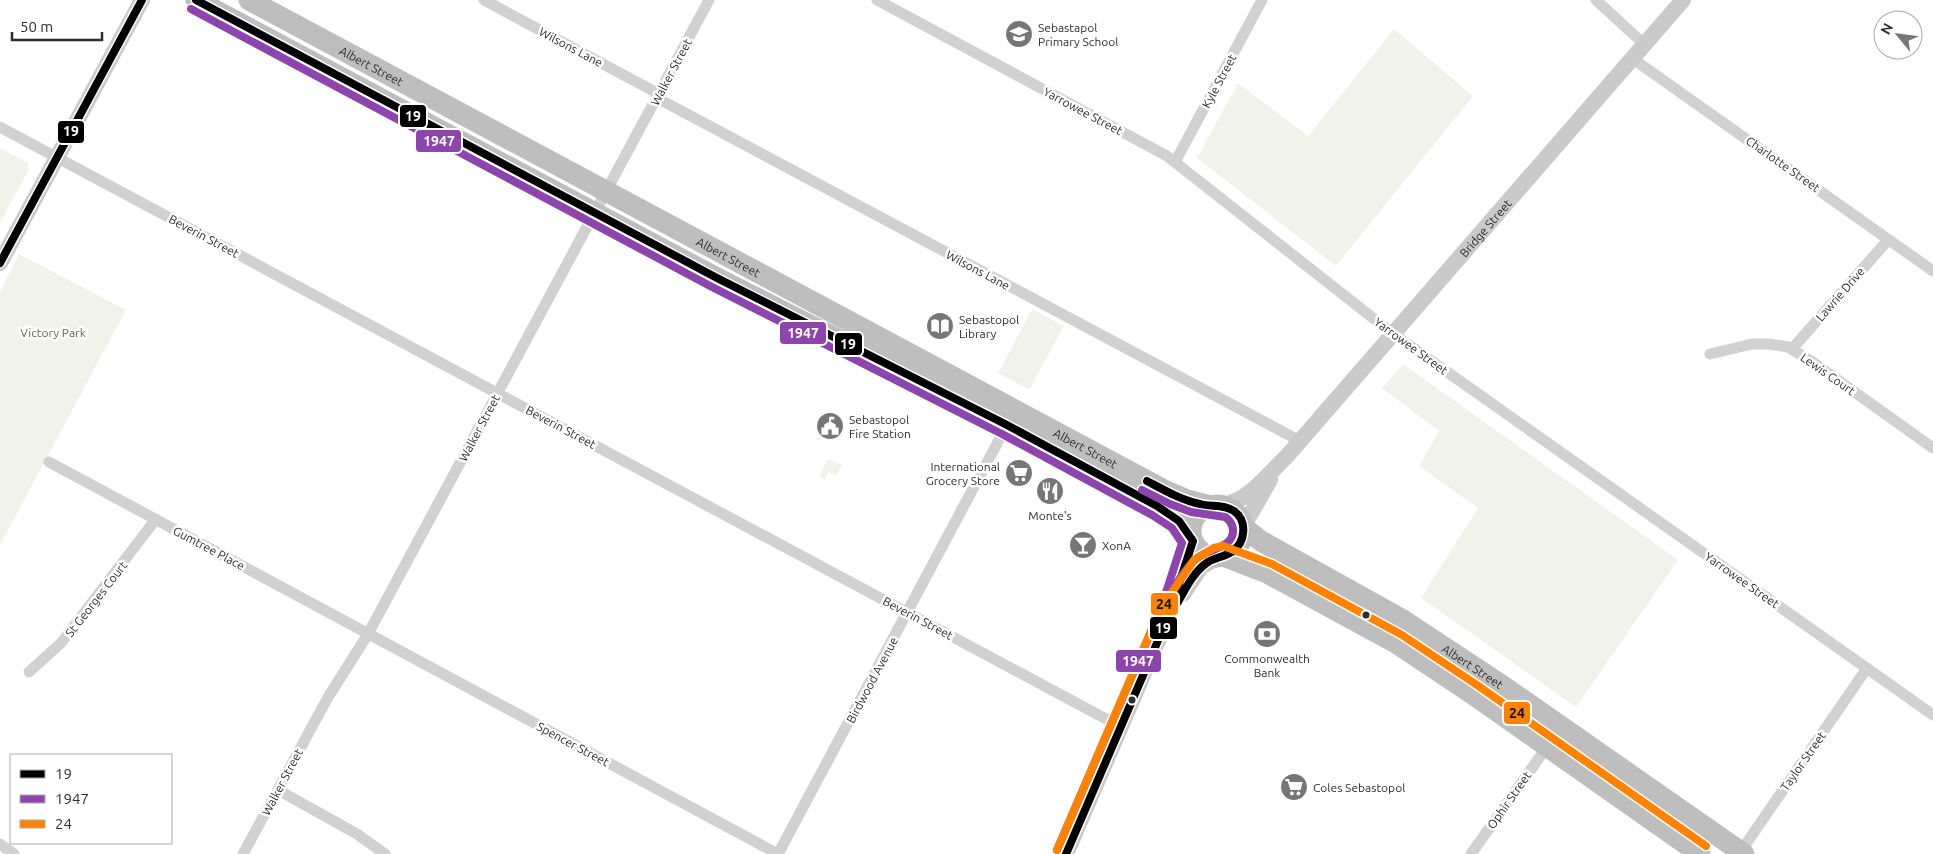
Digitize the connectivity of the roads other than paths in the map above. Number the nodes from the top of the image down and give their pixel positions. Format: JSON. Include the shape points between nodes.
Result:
{"nodes":[{"id":1,"x":142,"y":0,"type":"edge"},
{"id":2,"x":196,"y":0,"type":"edge"},
{"id":3,"x":249,"y":0,"type":"edge"},
{"id":4,"x":484,"y":0,"type":"edge"},
{"id":5,"x":709,"y":0,"type":"edge"},
{"id":6,"x":876,"y":0,"type":"edge"},
{"id":7,"x":1262,"y":0,"type":"edge"},
{"id":8,"x":1596,"y":0,"type":"edge"},
{"id":9,"x":1683,"y":0,"type":"edge"},
{"id":10,"x":1645,"y":45,"type":"junction"},
{"id":11,"x":1633,"y":58,"type":"junction"},
{"id":12,"x":658,"y":96,"type":"junction"},
{"id":13,"x":0,"y":127,"type":"edge"},
{"id":14,"x":56,"y":158,"type":"junction"},
{"id":15,"x":1175,"y":162,"type":"junction"},
{"id":16,"x":607,"y":191,"type":"junction"},
{"id":17,"x":594,"y":213,"type":"junction"},
{"id":18,"x":1888,"y":240,"type":"junction"},
{"id":19,"x":0,"y":263,"type":"edge"},
{"id":20,"x":1933,"y":271,"type":"edge"},
{"id":21,"x":1392,"y":333,"type":"junction"},
{"id":22,"x":1792,"y":349,"type":"junction"},
{"id":23,"x":1710,"y":354,"type":"dead end"},
{"id":24,"x":498,"y":393,"type":"junction"},
{"id":25,"x":1007,"y":425,"type":"junction"},
{"id":26,"x":1300,"y":441,"type":"junction"},
{"id":27,"x":1933,"y":448,"type":"edge"},
{"id":28,"x":1287,"y":456,"type":"junction"},
{"id":29,"x":49,"y":462,"type":"dead end"},
{"id":30,"x":1216,"y":505,"type":"junction"},
{"id":31,"x":156,"y":519,"type":"junction"},
{"id":32,"x":1243,"y":526,"type":"junction"},
{"id":33,"x":1193,"y":540,"type":"junction"},
{"id":34,"x":1221,"y":556,"type":"junction"},
{"id":35,"x":908,"y":612,"type":"junction"},
{"id":36,"x":1169,"y":615,"type":"junction"},
{"id":37,"x":368,"y":634,"type":"junction"},
{"id":38,"x":1867,"y":668,"type":"junction"},
{"id":39,"x":29,"y":672,"type":"dead end"},
{"id":40,"x":1933,"y":715,"type":"edge"},
{"id":41,"x":1561,"y":726,"type":"junction"},
{"id":42,"x":1122,"y":727,"type":"junction"},
{"id":43,"x":1547,"y":746,"type":"junction"},
{"id":44,"x":278,"y":790,"type":"junction"},
{"id":45,"x":0,"y":844,"type":"edge"},
{"id":46,"x":1741,"y":853,"type":"edge"},
{"id":47,"x":14,"y":854,"type":"edge"},
{"id":48,"x":244,"y":854,"type":"edge"},
{"id":49,"x":385,"y":854,"type":"edge"},
{"id":50,"x":778,"y":854,"type":"edge"},
{"id":51,"x":1066,"y":854,"type":"edge"},
{"id":52,"x":1471,"y":854,"type":"edge"},
{"id":53,"x":1700,"y":854,"type":"edge"}],
"edges":[{"from":1,"to":14,"type":"main road"},
{"from":2,"to":17,"type":"highway","name":"Albert Street"},
{"from":3,"to":16,"type":"highway","name":"Albert Street"},
{"from":4,"to":12,"type":"street","name":"Wilsons Lane"},
{"from":5,"to":12,"type":"street","name":"Walker Street"},
{"from":6,"to":15,"type":"street","name":"Yarrowee Street"},
{"from":7,"to":15,"type":"street","name":"Kyle Street"},
{"from":8,"to":10,"type":"street"},
{"from":9,"to":10,"type":"main road","name":"Bridge Street"},
{"from":10,"to":11,"type":"main road","name":"Bridge Street"},
{"from":11,"to":18,"type":"street","name":"Charlotte Street"},
{"from":11,"to":21,"type":"main road","name":"Bridge Street"},
{"from":12,"to":16,"type":"street","name":"Walker Street"},
{"from":12,"to":26,"type":"street","name":"Wilsons Lane"},
{"from":13,"to":14,"type":"street","name":"Beverin Street"},
{"from":14,"to":19,"type":"main road"},
{"from":14,"to":24,"type":"street","name":"Beverin Street"},
{"from":15,"to":21,"type":"street","name":"Yarrowee Street"},
{"from":16,"to":17,"type":"street","name":"Walker Street"},
{"from":16,"to":30,"type":"highway","name":"Albert Street","via":[[1166,491],[1187,500]]},
{"from":17,"to":24,"type":"street","name":"Walker Street"},
{"from":17,"to":25,"type":"highway","name":"Albert Street"},
{"from":18,"to":20,"type":"street","name":"Charlotte Street"},
{"from":18,"to":22,"type":"street","name":"Lawrie Drive"},
{"from":21,"to":26,"type":"main road","name":"Bridge Street"},
{"from":21,"to":38,"type":"street","name":"Yarrowee Street"},
{"from":22,"to":23,"type":"street","name":"Lewis Court","via":[[1761,343]]},
{"from":22,"to":27,"type":"street","name":"Lewis Court"},
{"from":24,"to":35,"type":"street","name":"Beverin Street"},
{"from":24,"to":37,"type":"street","name":"Walker Street"},
{"from":25,"to":33,"type":"highway","name":"Albert Street","via":[[1165,510],[1179,521]]},
{"from":25,"to":35,"type":"street","name":"Birdwood Avenue"},
{"from":26,"to":28,"type":"main road","name":"Bridge Street"},
{"from":28,"to":30,"type":"main road","via":[[1244,495],[1227,504]]},
{"from":28,"to":32,"type":"main road"},
{"from":29,"to":31,"type":"street","name":"Gumtree Place"},
{"from":30,"to":32,"type":"highway","via":[[1234,510]]},
{"from":30,"to":33,"type":"highway","via":[[1201,511],[1194,520]]},
{"from":31,"to":37,"type":"street","name":"Gumtree Place"},
{"from":31,"to":39,"type":"street","name":"St Georges Court","via":[[61,643]]},
{"from":32,"to":34,"type":"highway","via":[[1240,543],[1233,551]]},
{"from":32,"to":41,"type":"highway","name":"Albert Street","via":[[1261,541],[1403,620]]},
{"from":33,"to":34,"type":"highway","via":[[1206,554]]},
{"from":33,"to":36,"type":"main road"},
{"from":34,"to":36,"type":"main road","via":[[1201,567]]},
{"from":34,"to":43,"type":"highway","name":"Albert Street","via":[[1267,573],[1396,643]]},
{"from":35,"to":42,"type":"street","name":"Beverin Street"},
{"from":35,"to":50,"type":"street","name":"Birdwood Avenue"},
{"from":36,"to":42,"type":"main road"},
{"from":37,"to":44,"type":"street","name":"Walker Street","via":[[326,699]]},
{"from":37,"to":50,"type":"street","name":"Spencer Street"},
{"from":38,"to":40,"type":"street","name":"Yarrowee Street"},
{"from":38,"to":46,"type":"street","name":"Taylor Street"},
{"from":41,"to":43,"type":"street","name":"Ophir Street"},
{"from":41,"to":46,"type":"highway","name":"Albert Street"},
{"from":42,"to":51,"type":"main road"},
{"from":43,"to":52,"type":"street","name":"Ophir Street"},
{"from":43,"to":53,"type":"highway","name":"Albert Street"},
{"from":44,"to":48,"type":"street","name":"Walker Street"},
{"from":44,"to":49,"type":"street","via":[[357,834]]},
{"from":45,"to":47,"type":"street"}]}
